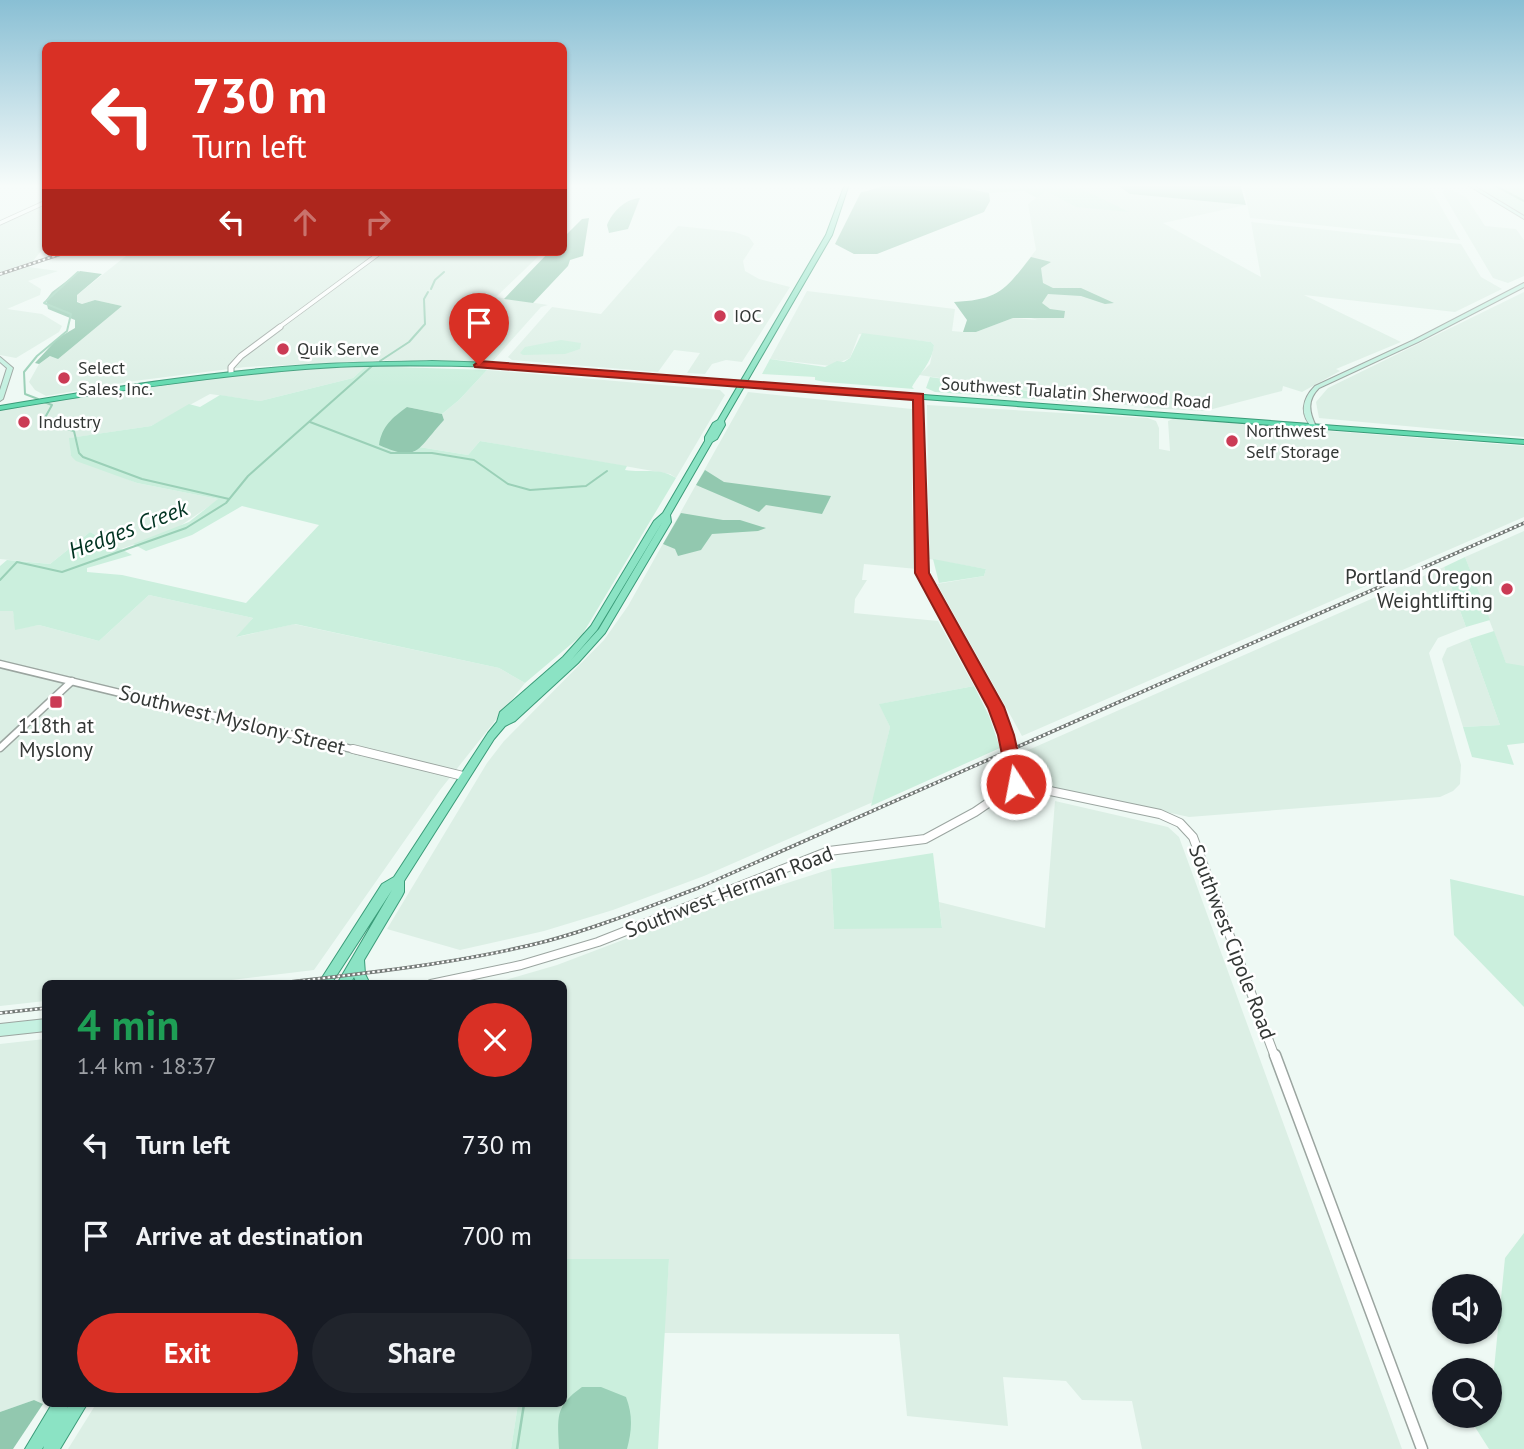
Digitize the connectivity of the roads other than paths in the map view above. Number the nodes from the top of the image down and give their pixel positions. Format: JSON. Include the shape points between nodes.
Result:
{"nodes":[{"id":1,"x":819,"y":252,"type":"edge"},
{"id":2,"x":376,"y":256,"type":"edge"},
{"id":3,"x":1524,"y":285,"type":"edge"},
{"id":4,"x":0,"y":359,"type":"edge"},
{"id":5,"x":231,"y":372,"type":"junction"},
{"id":6,"x":742,"y":384,"type":"junction"},
{"id":7,"x":919,"y":397,"type":"junction"},
{"id":8,"x":0,"y":399,"type":"edge"},
{"id":9,"x":0,"y":408,"type":"edge"},
{"id":10,"x":1313,"y":426,"type":"junction"},
{"id":11,"x":1524,"y":442,"type":"edge"},
{"id":12,"x":0,"y":664,"type":"edge"},
{"id":13,"x":72,"y":681,"type":"junction"},
{"id":14,"x":0,"y":748,"type":"edge"},
{"id":15,"x":463,"y":776,"type":"junction"},
{"id":16,"x":1016,"y":784,"type":"junction"},
{"id":17,"x":398,"y":880,"type":"junction"},
{"id":18,"x":358,"y":958,"type":"junction"},
{"id":19,"x":327,"y":980,"type":"edge"},
{"id":20,"x":345,"y":980,"type":"edge"},
{"id":21,"x":362,"y":980,"type":"edge"},
{"id":22,"x":450,"y":980,"type":"edge"},
{"id":23,"x":42,"y":1025,"type":"edge"},
{"id":24,"x":0,"y":1030,"type":"edge"},
{"id":25,"x":59,"y":1407,"type":"edge"},
{"id":26,"x":77,"y":1407,"type":"edge"},
{"id":27,"x":33,"y":1449,"type":"edge"},
{"id":28,"x":51,"y":1449,"type":"edge"},
{"id":29,"x":1422,"y":1449,"type":"edge"}],
"edges":[{"from":1,"to":6,"type":"main road"},
{"from":2,"to":5,"type":"street","via":[[264,339]]},
{"from":3,"to":10,"type":"main road","via":[[1317,387],[1305,404]]},
{"from":4,"to":8,"type":"main road","via":[[10,368]]},
{"from":5,"to":6,"type":"highway","name":"Southwest Tualatin Sherwood Road","via":[[438,363]]},
{"from":5,"to":9,"type":"highway","name":"Southwest Tualatin Sherwood Road"},
{"from":6,"to":7,"type":"highway","name":"Southwest Tualatin Sherwood Road"},
{"from":6,"to":15,"type":"main road","via":[[602,631],[566,670],[502,723]]},
{"from":7,"to":10,"type":"highway","name":"Southwest Tualatin Sherwood Road"},
{"from":7,"to":16,"type":"street","via":[[922,573],[996,707]]},
{"from":10,"to":11,"type":"highway","name":"Southwest Tualatin Sherwood Road"},
{"from":12,"to":13,"type":"street","name":"Southwest Myslony Street"},
{"from":13,"to":14,"type":"street"},
{"from":13,"to":15,"type":"street","name":"Southwest Myslony Street"},
{"from":15,"to":17,"type":"main road"},
{"from":16,"to":22,"type":"street","name":"Southwest Herman Road","via":[[925,839],[829,850],[598,942]]},
{"from":16,"to":29,"type":"street","name":"Southwest Cipole Road","via":[[1160,814],[1180,823],[1193,837]]},
{"from":17,"to":18,"type":"main road","via":[[398,892]]},
{"from":17,"to":19,"type":"main road","via":[[386,888]]},
{"from":18,"to":20,"type":"main road"},
{"from":18,"to":21,"type":"main road"},
{"from":23,"to":24,"type":"main road"},
{"from":25,"to":27,"type":"main road"},
{"from":26,"to":28,"type":"main road"}]}
